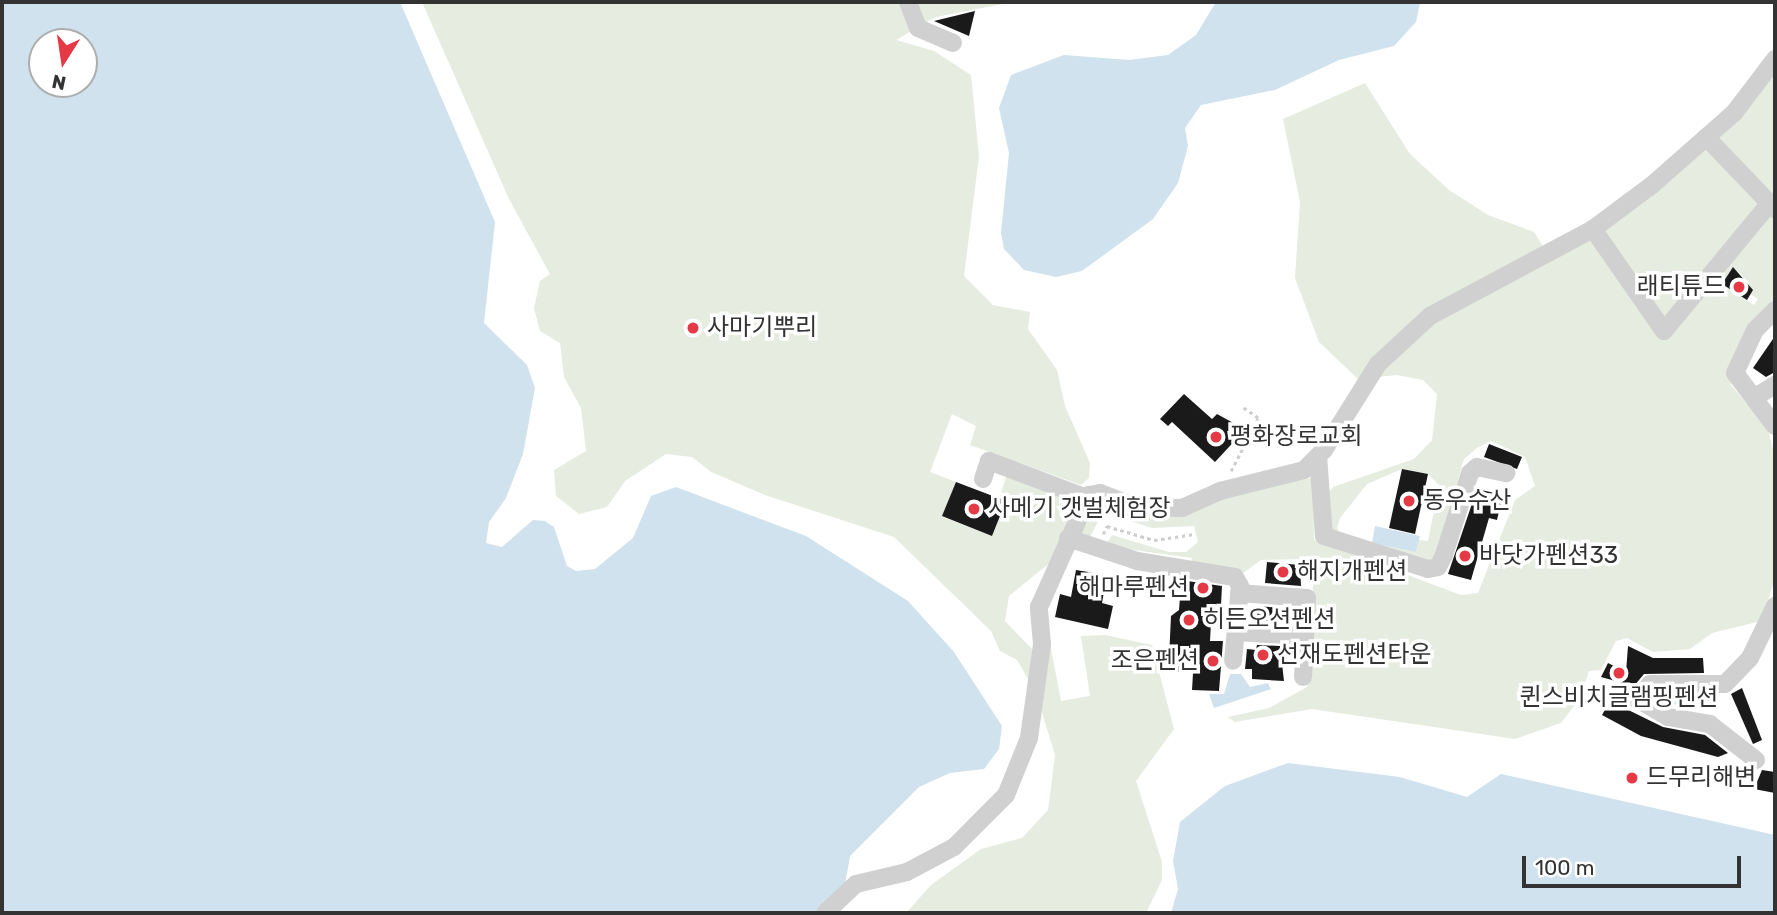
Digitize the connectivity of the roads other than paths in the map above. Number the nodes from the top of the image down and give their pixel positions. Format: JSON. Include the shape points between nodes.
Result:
{"nodes":[{"id":1,"x":908,"y":2,"type":"edge"},
{"id":2,"x":953,"y":43,"type":"dead end"},
{"id":3,"x":1775,"y":59,"type":"edge"},
{"id":4,"x":1706,"y":137,"type":"junction"},
{"id":5,"x":1772,"y":206,"type":"edge"},
{"id":6,"x":1593,"y":229,"type":"junction"},
{"id":7,"x":1775,"y":310,"type":"edge"},
{"id":8,"x":1775,"y":385,"type":"edge"},
{"id":9,"x":1755,"y":398,"type":"junction"},
{"id":10,"x":1775,"y":423,"type":"edge"},
{"id":11,"x":1318,"y":456,"type":"junction"},
{"id":12,"x":1506,"y":473,"type":"dead end"},
{"id":13,"x":983,"y":479,"type":"dead end"},
{"id":14,"x":1087,"y":498,"type":"junction"},
{"id":15,"x":1068,"y":538,"type":"junction"},
{"id":16,"x":1240,"y":593,"type":"junction"},
{"id":17,"x":1775,"y":607,"type":"edge"},
{"id":18,"x":1236,"y":632,"type":"junction"},
{"id":19,"x":1302,"y":636,"type":"junction"},
{"id":20,"x":1775,"y":636,"type":"edge"},
{"id":21,"x":1233,"y":661,"type":"dead end"},
{"id":22,"x":1303,"y":677,"type":"dead end"},
{"id":23,"x":1616,"y":692,"type":"dead end"},
{"id":24,"x":1638,"y":700,"type":"junction"},
{"id":25,"x":1756,"y":760,"type":"dead end"},
{"id":26,"x":825,"y":913,"type":"edge"}],
"edges":[{"from":1,"to":2,"type":"lane","via":[[918,28]]},
{"from":3,"to":4,"type":"lane","via":[[1752,94]]},
{"from":4,"to":5,"type":"lane"},
{"from":4,"to":6,"type":"lane"},
{"from":5,"to":6,"type":"lane","via":[[1664,331]]},
{"from":6,"to":11,"type":"lane","via":[[1430,316],[1378,365]]},
{"from":7,"to":9,"type":"lane","via":[[1755,330],[1735,365],[1737,379]]},
{"from":8,"to":9,"type":"lane"},
{"from":9,"to":10,"type":"lane"},
{"from":11,"to":12,"type":"lane","via":[[1324,537],[1428,569],[1438,567],[1444,555],[1470,473],[1477,467]]},
{"from":11,"to":14,"type":"lane","via":[[1304,470],[1230,489],[1182,508],[1137,507],[1100,493]]},
{"from":13,"to":14,"type":"lane","via":[[989,461]]},
{"from":14,"to":15,"type":"lane"},
{"from":15,"to":16,"type":"lane","via":[[1095,550],[1226,572],[1235,577]]},
{"from":15,"to":26,"type":"lane","via":[[1039,607],[1042,644],[1029,738],[1006,795],[954,847],[906,872],[856,884]]},
{"from":16,"to":18,"type":"lane"},
{"from":16,"to":19,"type":"lane","via":[[1307,598]]},
{"from":17,"to":20,"type":"lane"},
{"from":17,"to":24,"type":"lane","via":[[1750,658],[1725,684],[1650,684]]},
{"from":18,"to":19,"type":"lane"},
{"from":18,"to":21,"type":"lane"},
{"from":19,"to":22,"type":"lane"},
{"from":23,"to":24,"type":"lane"},
{"from":24,"to":25,"type":"lane","via":[[1668,717],[1710,724]]}]}
